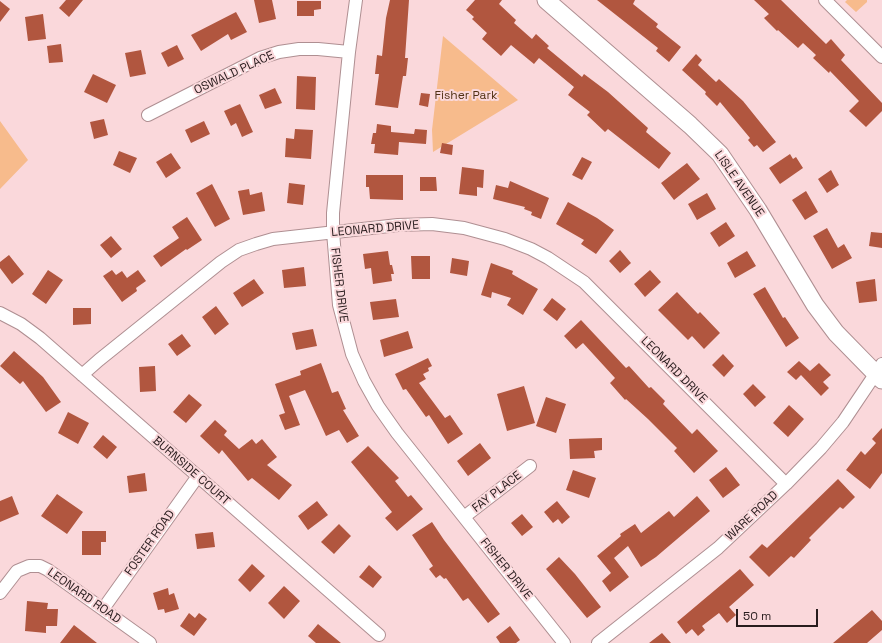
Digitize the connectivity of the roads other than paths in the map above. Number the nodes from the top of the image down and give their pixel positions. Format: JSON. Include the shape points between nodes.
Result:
{"nodes":[{"id":1,"x":356,"y":0,"type":"edge"},
{"id":2,"x":546,"y":0,"type":"edge"},
{"id":3,"x":825,"y":0,"type":"edge"},
{"id":4,"x":349,"y":52,"type":"junction"},
{"id":5,"x":882,"y":57,"type":"edge"},
{"id":6,"x":148,"y":115,"type":"dead end"},
{"id":7,"x":333,"y":232,"type":"junction"},
{"id":8,"x":0,"y":313,"type":"edge"},
{"id":9,"x":880,"y":372,"type":"edge"},
{"id":10,"x":82,"y":375,"type":"junction"},
{"id":11,"x":530,"y":466,"type":"dead end"},
{"id":12,"x":198,"y":476,"type":"junction"},
{"id":13,"x":786,"y":484,"type":"junction"},
{"id":14,"x":464,"y":517,"type":"junction"},
{"id":15,"x":0,"y":593,"type":"edge"},
{"id":16,"x":104,"y":609,"type":"junction"},
{"id":17,"x":379,"y":635,"type":"dead end"},
{"id":18,"x":150,"y":643,"type":"edge"},
{"id":19,"x":564,"y":643,"type":"edge"},
{"id":20,"x":598,"y":643,"type":"edge"}],
"edges":[{"from":1,"to":4,"type":"street","name":"FISHER DRIVE"},
{"from":2,"to":9,"type":"street","name":"LISLE AVENUE","via":[[720,154],[758,210],[815,305],[836,333]]},
{"from":3,"to":5,"type":"street"},
{"from":4,"to":6,"type":"street","name":"OSWALD PLACE","via":[[299,49],[260,58]]},
{"from":4,"to":7,"type":"street","name":"FISHER DRIVE"},
{"from":7,"to":10,"type":"street","name":"LEONARD DRIVE","via":[[273,239],[239,250]]},
{"from":7,"to":13,"type":"street","name":"LEONARD DRIVE","via":[[432,224],[464,228],[505,238],[548,258],[584,282],[601,298]]},
{"from":7,"to":14,"type":"street","name":"FISHER DRIVE","via":[[339,304],[350,348],[364,381],[390,422]]},
{"from":8,"to":10,"type":"street","name":"BURNSIDE COURT","via":[[40,338]]},
{"from":9,"to":13,"type":"street","name":"WARE ROAD","via":[[843,422]]},
{"from":10,"to":12,"type":"street","name":"BURNSIDE COURT"},
{"from":11,"to":14,"type":"street","name":"FAY PLACE"},
{"from":12,"to":16,"type":"street","name":"FOSTER ROAD"},
{"from":12,"to":17,"type":"street","name":"BURNSIDE COURT"},
{"from":13,"to":20,"type":"street","name":"WARE ROAD","via":[[718,548]]},
{"from":14,"to":19,"type":"street","name":"FISHER DRIVE"},
{"from":15,"to":16,"type":"street","name":"LEONARD ROAD","via":[[28,561],[48,570]]},
{"from":16,"to":18,"type":"street","name":"LEONARD ROAD"}]}
